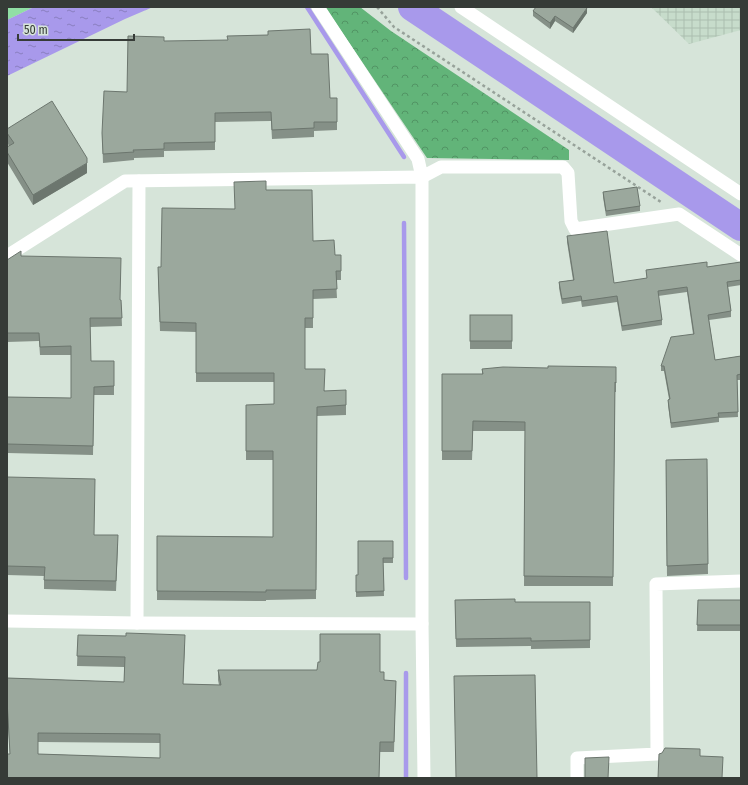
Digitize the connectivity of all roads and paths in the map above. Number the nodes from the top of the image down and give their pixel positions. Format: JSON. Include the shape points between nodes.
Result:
{"nodes":[{"id":1,"x":318,"y":7,"type":"edge"},
{"id":2,"x":377,"y":7,"type":"edge"},
{"id":3,"x":461,"y":7,"type":"edge"},
{"id":4,"x":422,"y":177,"type":"junction"},
{"id":5,"x":140,"y":181,"type":"junction"},
{"id":6,"x":741,"y":194,"type":"edge"},
{"id":7,"x":679,"y":214,"type":"junction"},
{"id":8,"x":741,"y":255,"type":"edge"},
{"id":9,"x":7,"y":256,"type":"edge"},
{"id":10,"x":741,"y":581,"type":"edge"},
{"id":11,"x":7,"y":620,"type":"edge"},
{"id":12,"x":137,"y":623,"type":"junction"},
{"id":13,"x":422,"y":624,"type":"junction"},
{"id":14,"x":424,"y":778,"type":"edge"},
{"id":15,"x":577,"y":778,"type":"edge"}],
"edges":[{"from":1,"to":4,"type":"street","via":[[418,159]]},
{"from":2,"to":7,"type":"path","via":[[394,27]]},
{"from":3,"to":6,"type":"street"},
{"from":4,"to":5,"type":"street"},
{"from":4,"to":7,"type":"street","via":[[441,168],[563,167],[568,174],[571,221],[576,230]]},
{"from":4,"to":13,"type":"street"},
{"from":5,"to":9,"type":"street","via":[[125,181]]},
{"from":5,"to":12,"type":"street"},
{"from":7,"to":8,"type":"street"},
{"from":10,"to":15,"type":"street","via":[[656,584],[657,754],[577,758]]},
{"from":11,"to":12,"type":"street"},
{"from":12,"to":13,"type":"street"},
{"from":13,"to":14,"type":"street"}]}
